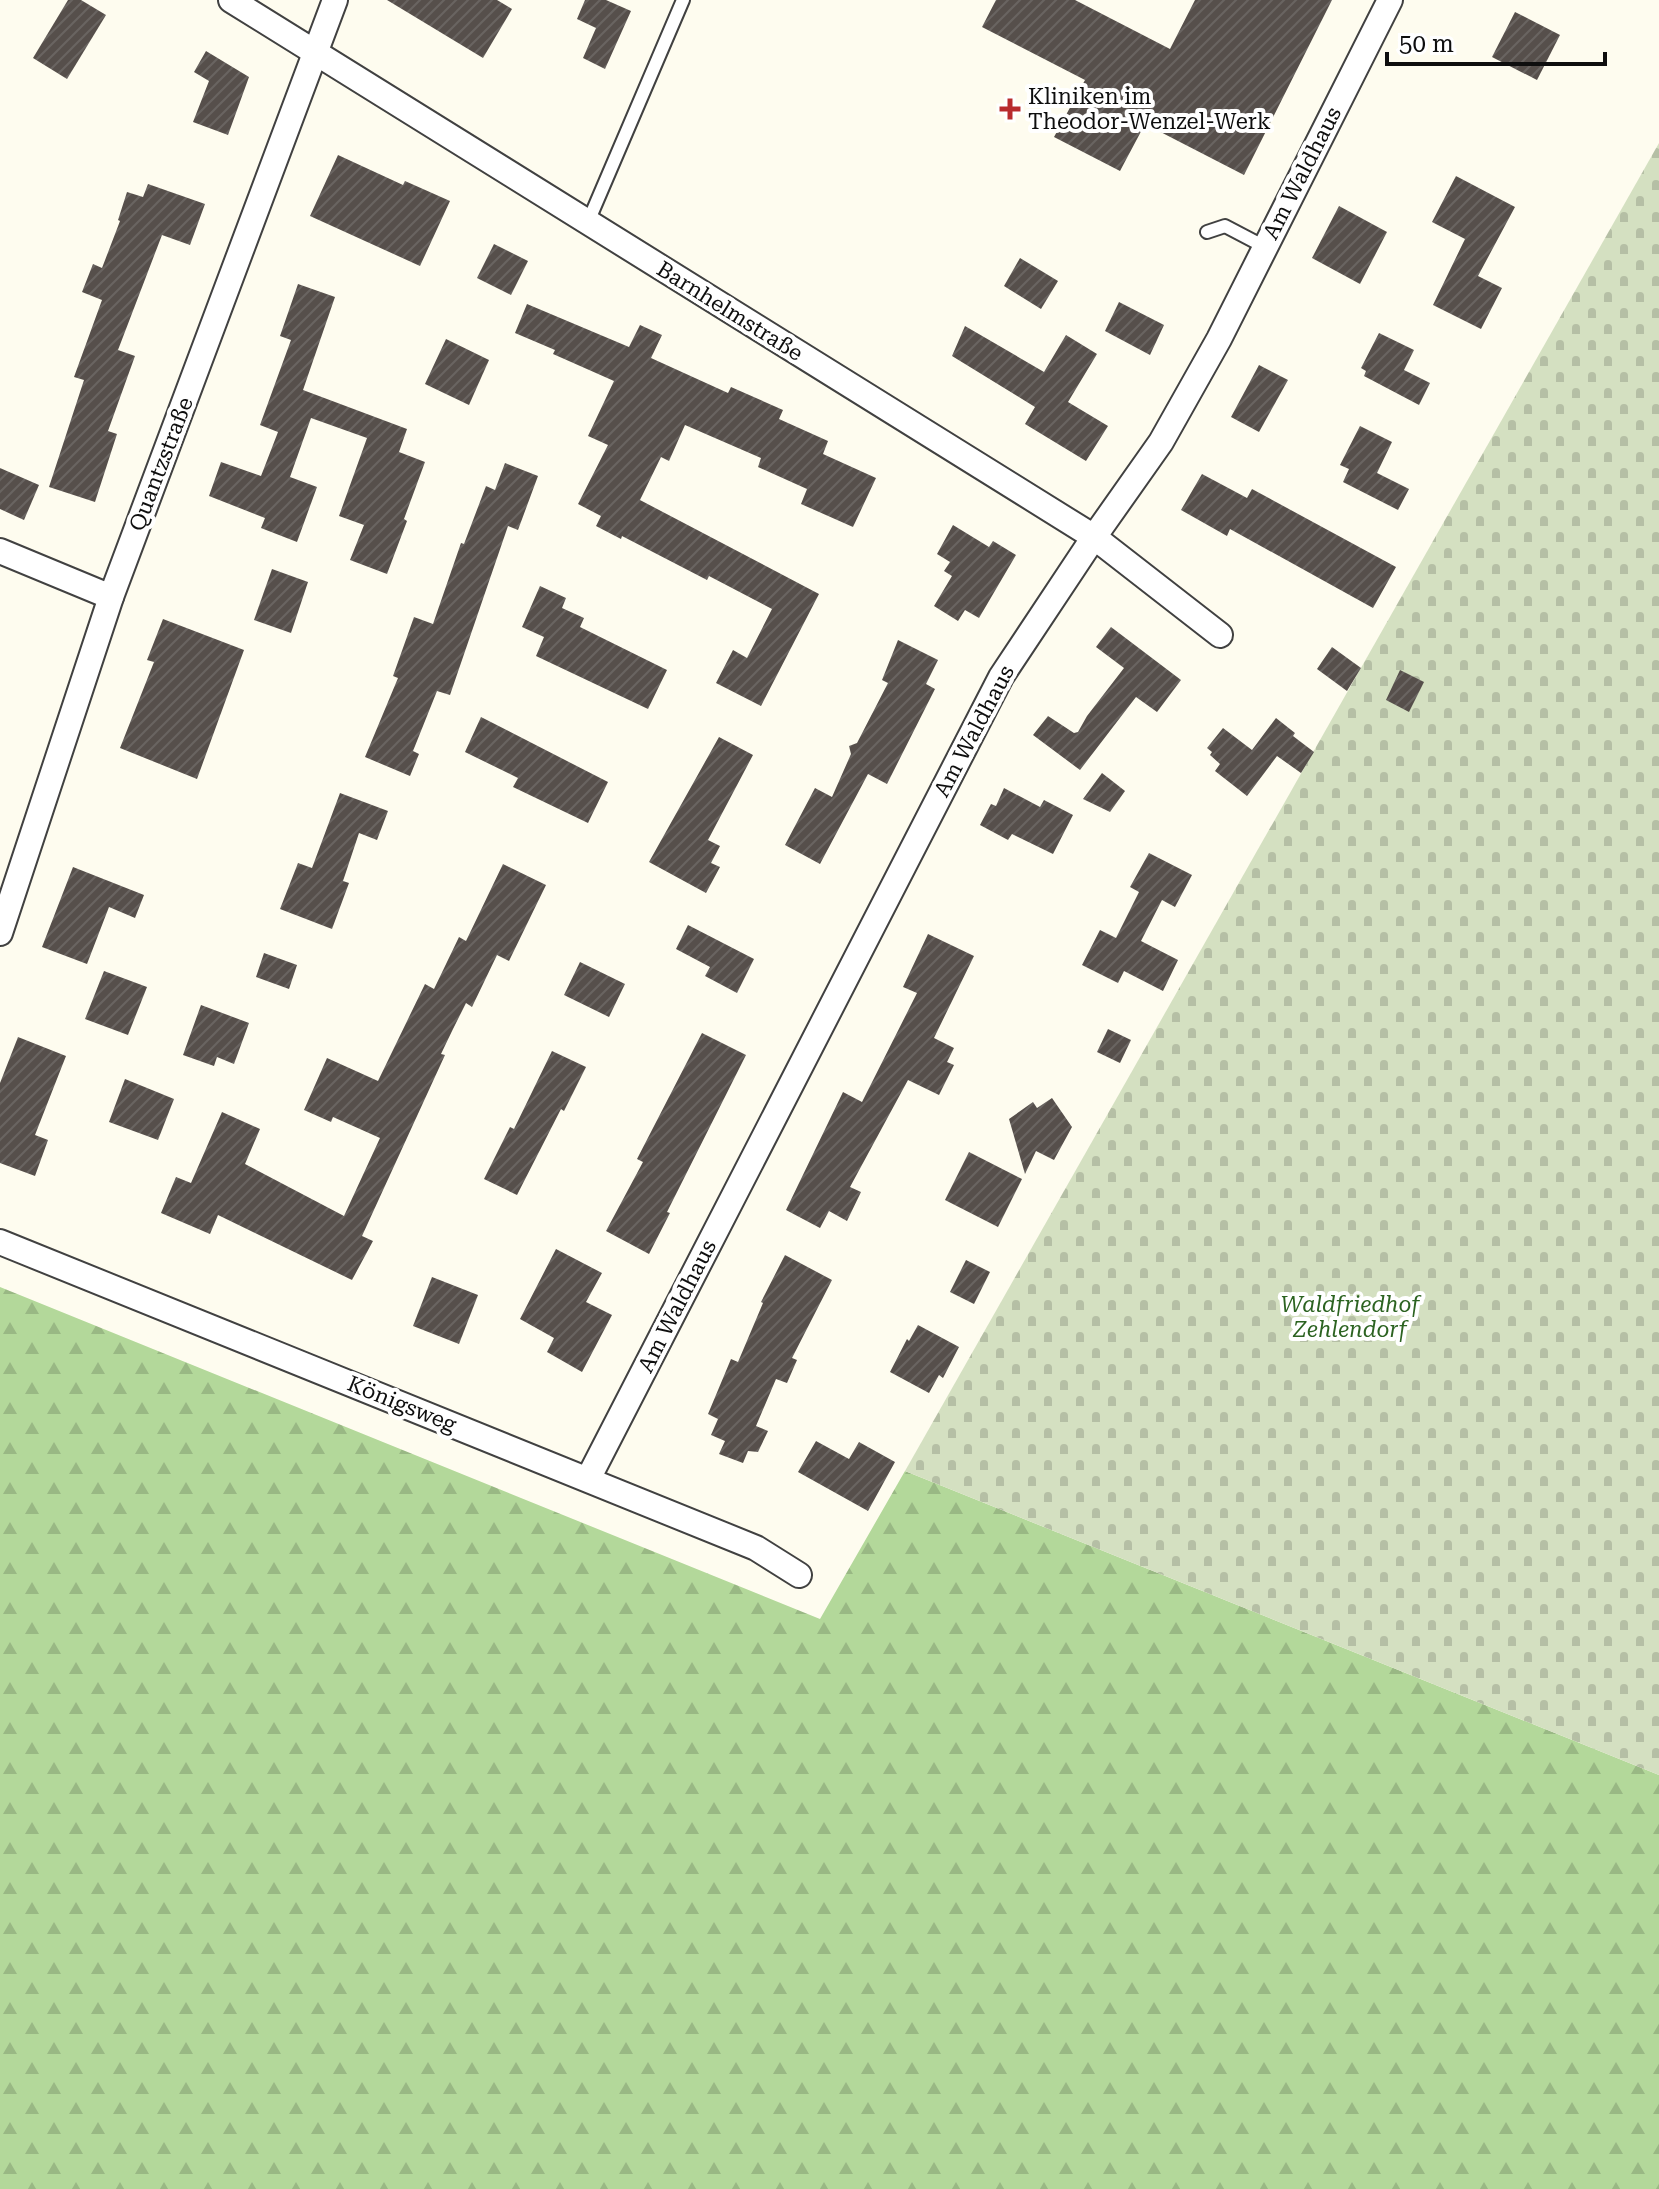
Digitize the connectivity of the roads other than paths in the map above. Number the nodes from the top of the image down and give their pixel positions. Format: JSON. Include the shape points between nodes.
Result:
{"nodes":[{"id":1,"x":231,"y":0,"type":"edge"},
{"id":2,"x":335,"y":0,"type":"edge"},
{"id":3,"x":683,"y":0,"type":"edge"},
{"id":4,"x":1390,"y":0,"type":"edge"},
{"id":5,"x":316,"y":53,"type":"junction"},
{"id":6,"x":588,"y":222,"type":"junction"},
{"id":7,"x":1207,"y":232,"type":"dead end"},
{"id":8,"x":1265,"y":247,"type":"junction"},
{"id":9,"x":1094,"y":537,"type":"junction"},
{"id":10,"x":0,"y":551,"type":"edge"},
{"id":11,"x":111,"y":597,"type":"junction"},
{"id":12,"x":1220,"y":635,"type":"dead end"},
{"id":13,"x":0,"y":933,"type":"edge"},
{"id":14,"x":0,"y":1242,"type":"edge"},
{"id":15,"x":588,"y":1479,"type":"junction"},
{"id":16,"x":799,"y":1575,"type":"dead end"}],
"edges":[{"from":1,"to":5,"type":"street","name":"Barnhelmstraße"},
{"from":2,"to":5,"type":"street","name":"Quantzstraße"},
{"from":3,"to":6,"type":"lane"},
{"from":4,"to":8,"type":"street","name":"Am Waldhaus"},
{"from":5,"to":6,"type":"street","name":"Barnhelmstraße"},
{"from":5,"to":11,"type":"street","name":"Quantzstraße"},
{"from":6,"to":9,"type":"street","name":"Barnhelmstraße"},
{"from":7,"to":8,"type":"lane","via":[[1225,226]]},
{"from":8,"to":9,"type":"street","name":"Am Waldhaus","via":[[1161,442]]},
{"from":9,"to":12,"type":"street","name":"Barnhelmstraße"},
{"from":9,"to":15,"type":"street","name":"Am Waldhaus","via":[[1001,677]]},
{"from":10,"to":11,"type":"street"},
{"from":11,"to":13,"type":"street","name":"Quantzstraße"},
{"from":14,"to":15,"type":"street","name":"Königsweg"},
{"from":15,"to":16,"type":"street","name":"Königsweg","via":[[756,1548]]}]}
